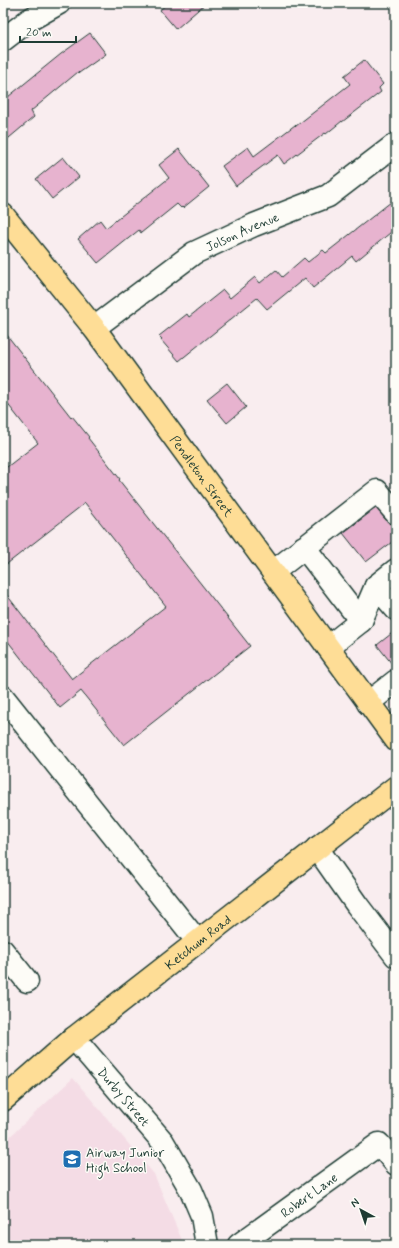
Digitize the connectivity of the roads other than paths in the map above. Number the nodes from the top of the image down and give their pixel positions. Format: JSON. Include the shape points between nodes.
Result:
{"nodes":[{"id":1,"x":59,"y":3,"type":"edge"},
{"id":2,"x":3,"y":40,"type":"edge"},
{"id":3,"x":396,"y":144,"type":"edge"},
{"id":4,"x":3,"y":215,"type":"edge"},
{"id":5,"x":94,"y":328,"type":"junction"},
{"id":6,"x":396,"y":513,"type":"edge"},
{"id":7,"x":304,"y":548,"type":"junction"},
{"id":8,"x":396,"y":570,"type":"edge"},
{"id":9,"x":273,"y":572,"type":"junction"},
{"id":10,"x":376,"y":586,"type":"junction"},
{"id":11,"x":396,"y":609,"type":"edge"},
{"id":12,"x":361,"y":621,"type":"junction"},
{"id":13,"x":328,"y":647,"type":"junction"},
{"id":14,"x":396,"y":681,"type":"edge"},
{"id":15,"x":3,"y":697,"type":"edge"},
{"id":16,"x":368,"y":703,"type":"junction"},
{"id":17,"x":396,"y":740,"type":"edge"},
{"id":18,"x":396,"y":787,"type":"edge"},
{"id":19,"x":317,"y":848,"type":"junction"},
{"id":20,"x":198,"y":942,"type":"junction"},
{"id":21,"x":3,"y":950,"type":"edge"},
{"id":22,"x":396,"y":956,"type":"edge"},
{"id":23,"x":27,"y":981,"type":"dead end"},
{"id":24,"x":74,"y":1038,"type":"junction"},
{"id":25,"x":3,"y":1100,"type":"edge"},
{"id":26,"x":396,"y":1164,"type":"edge"},
{"id":27,"x":207,"y":1245,"type":"edge"},
{"id":28,"x":239,"y":1245,"type":"edge"}],
"edges":[{"from":1,"to":2,"type":"street","via":[[29,20]]},
{"from":3,"to":5,"type":"street","name":"Jolson Avenue","via":[[328,196],[254,225],[194,253]]},
{"from":4,"to":5,"type":"main road","name":"Pendleton Street"},
{"from":5,"to":9,"type":"main road","name":"Pendleton Street"},
{"from":6,"to":7,"type":"street","via":[[377,490]]},
{"from":7,"to":9,"type":"street"},
{"from":7,"to":12,"type":"street"},
{"from":8,"to":10,"type":"street"},
{"from":9,"to":13,"type":"main road","name":"Pendleton Street"},
{"from":10,"to":11,"type":"street"},
{"from":10,"to":12,"type":"street"},
{"from":12,"to":13,"type":"street"},
{"from":13,"to":16,"type":"main road","name":"Pendleton Street"},
{"from":14,"to":16,"type":"street"},
{"from":15,"to":20,"type":"street"},
{"from":16,"to":17,"type":"main road","name":"Pendleton Street"},
{"from":18,"to":19,"type":"main road","name":"Ketchum Road"},
{"from":19,"to":20,"type":"main road","name":"Ketchum Road"},
{"from":19,"to":22,"type":"street"},
{"from":20,"to":24,"type":"main road","name":"Ketchum Road"},
{"from":21,"to":23,"type":"street"},
{"from":24,"to":25,"type":"main road","name":"Ketchum Road"},
{"from":24,"to":27,"type":"street","name":"Durby Street","via":[[162,1142],[191,1190],[202,1216]]},
{"from":26,"to":28,"type":"street","name":"Robert Lane","via":[[379,1144]]}]}
